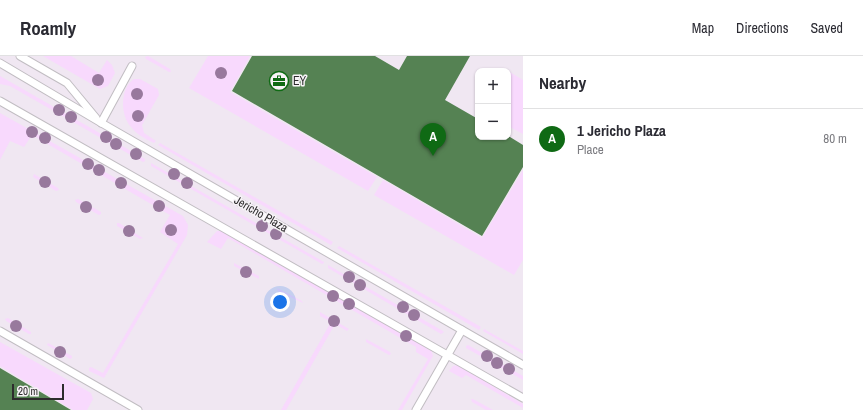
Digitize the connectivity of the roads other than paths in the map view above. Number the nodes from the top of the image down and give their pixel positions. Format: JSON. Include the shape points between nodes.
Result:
{"nodes":[{"id":1,"x":20,"y":56,"type":"edge"},
{"id":2,"x":0,"y":63,"type":"edge"},
{"id":3,"x":132,"y":66,"type":"dead end"},
{"id":4,"x":1,"y":102,"type":"edge"},
{"id":5,"x":100,"y":122,"type":"junction"},
{"id":6,"x":462,"y":330,"type":"junction"},
{"id":7,"x":0,"y":331,"type":"edge"},
{"id":8,"x":448,"y":355,"type":"junction"},
{"id":9,"x":523,"y":365,"type":"edge"},
{"id":10,"x":523,"y":398,"type":"edge"},
{"id":11,"x":138,"y":410,"type":"edge"},
{"id":12,"x":416,"y":410,"type":"edge"}],
"edges":[{"from":1,"to":5,"type":"lane","via":[[67,83]]},
{"from":2,"to":5,"type":"lane","name":"Jericho Plaza"},
{"from":3,"to":5,"type":"lane"},
{"from":4,"to":8,"type":"lane"},
{"from":5,"to":6,"type":"lane","name":"Jericho Plaza"},
{"from":6,"to":8,"type":"lane"},
{"from":6,"to":9,"type":"lane","name":"Jericho Plaza"},
{"from":7,"to":11,"type":"lane"},
{"from":8,"to":10,"type":"lane"},
{"from":8,"to":12,"type":"lane"}]}
